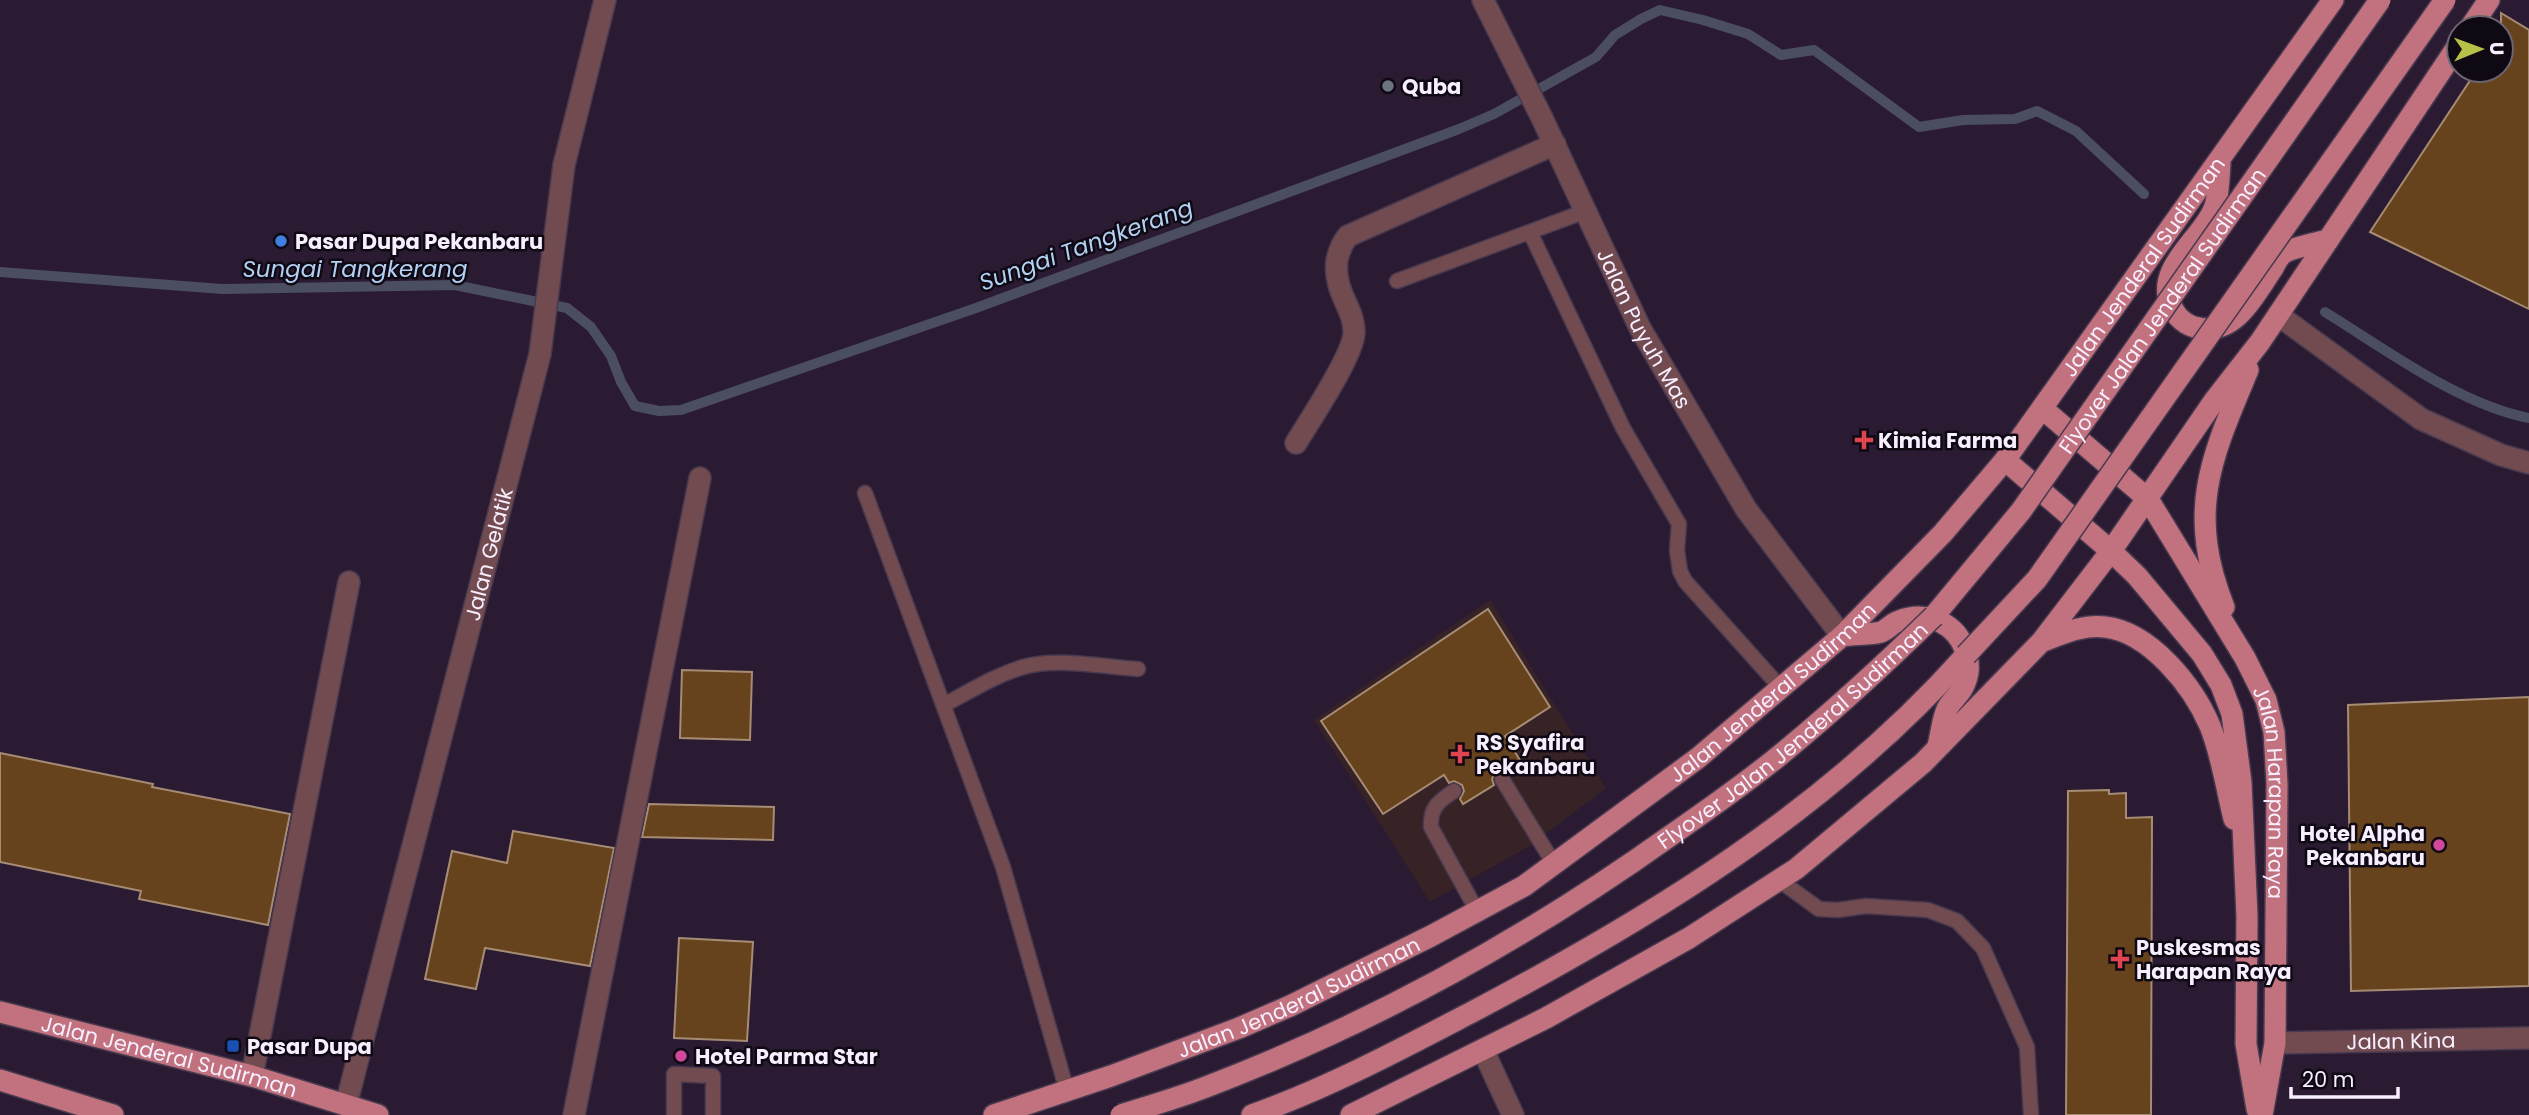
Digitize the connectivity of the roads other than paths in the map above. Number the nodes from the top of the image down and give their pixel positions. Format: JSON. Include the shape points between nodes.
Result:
{"nodes":[{"id":1,"x":605,"y":0,"type":"edge"},
{"id":2,"x":1483,"y":0,"type":"edge"},
{"id":3,"x":2333,"y":0,"type":"edge"},
{"id":4,"x":2380,"y":0,"type":"edge"},
{"id":5,"x":2445,"y":0,"type":"edge"},
{"id":6,"x":2445,"y":65,"type":"edge"},
{"id":7,"x":1555,"y":144,"type":"junction"},
{"id":8,"x":2221,"y":159,"type":"junction"},
{"id":9,"x":1586,"y":211,"type":"junction"},
{"id":10,"x":1530,"y":232,"type":"junction"},
{"id":11,"x":2328,"y":240,"type":"junction"},
{"id":12,"x":1397,"y":281,"type":"dead end"},
{"id":13,"x":2278,"y":315,"type":"junction"},
{"id":14,"x":2260,"y":342,"type":"junction"},
{"id":15,"x":2043,"y":409,"type":"junction"},
{"id":16,"x":1296,"y":443,"type":"dead end"},
{"id":17,"x":2005,"y":460,"type":"junction"},
{"id":18,"x":2529,"y":463,"type":"edge"},
{"id":19,"x":699,"y":478,"type":"dead end"},
{"id":20,"x":864,"y":493,"type":"dead end"},
{"id":21,"x":2148,"y":499,"type":"junction"},
{"id":22,"x":2111,"y":551,"type":"junction"},
{"id":23,"x":349,"y":582,"type":"dead end"},
{"id":24,"x":1842,"y":636,"type":"junction"},
{"id":25,"x":2042,"y":641,"type":"junction"},
{"id":26,"x":2245,"y":658,"type":"junction"},
{"id":27,"x":1138,"y":669,"type":"dead end"},
{"id":28,"x":1781,"y":688,"type":"junction"},
{"id":29,"x":944,"y":705,"type":"junction"},
{"id":30,"x":1937,"y":749,"type":"junction"},
{"id":31,"x":1503,"y":779,"type":"dead end"},
{"id":32,"x":1454,"y":791,"type":"dead end"},
{"id":33,"x":2245,"y":862,"type":"junction"},
{"id":34,"x":1554,"y":864,"type":"junction"},
{"id":35,"x":1779,"y":880,"type":"junction"},
{"id":36,"x":1477,"y":911,"type":"junction"},
{"id":37,"x":0,"y":1012,"type":"edge"},
{"id":38,"x":2529,"y":1038,"type":"edge"},
{"id":39,"x":2275,"y":1043,"type":"junction"},
{"id":40,"x":1483,"y":1050,"type":"junction"},
{"id":41,"x":252,"y":1076,"type":"junction"},
{"id":42,"x":0,"y":1080,"type":"edge"},
{"id":43,"x":1068,"y":1091,"type":"junction"},
{"id":44,"x":346,"y":1105,"type":"junction"},
{"id":45,"x":113,"y":1115,"type":"edge"},
{"id":46,"x":378,"y":1115,"type":"edge"},
{"id":47,"x":575,"y":1115,"type":"edge"},
{"id":48,"x":674,"y":1115,"type":"edge"},
{"id":49,"x":713,"y":1115,"type":"edge"},
{"id":50,"x":994,"y":1115,"type":"edge"},
{"id":51,"x":1121,"y":1115,"type":"edge"},
{"id":52,"x":1252,"y":1115,"type":"edge"},
{"id":53,"x":1351,"y":1115,"type":"edge"},
{"id":54,"x":1513,"y":1115,"type":"edge"},
{"id":55,"x":2031,"y":1115,"type":"edge"},
{"id":56,"x":2260,"y":1115,"type":"edge"}],
"edges":[{"from":1,"to":44,"type":"street","name":"Jalan Gelatik","via":[[566,154],[540,354]]},
{"from":2,"to":7,"type":"street","name":"Jalan Puyuh Mas"},
{"from":3,"to":8,"type":"main road","name":"Jalan Jenderal Sudirman"},
{"from":4,"to":51,"type":"main road","name":"Flyover Jalan Jenderal Sudirman","bridge":true,"via":[[2021,511],[1934,616],[1864,683],[1696,818],[1532,928],[1318,1041],[1203,1088]]},
{"from":5,"to":52,"type":"main road","bridge":true,"via":[[2038,579],[1887,735],[1818,795],[1653,911],[1380,1059]]},
{"from":6,"to":11,"type":"main road"},
{"from":7,"to":9,"type":"street","name":"Jalan Puyuh Mas"},
{"from":7,"to":16,"type":"street","via":[[1348,236],[1338,254],[1336,276],[1352,321],[1352,343]]},
{"from":8,"to":11,"type":"main road","via":[[2215,208],[2169,277],[2169,301],[2183,322],[2208,330],[2221,328],[2243,310],[2283,253]]},
{"from":8,"to":15,"type":"main road","name":"Jalan Jenderal Sudirman"},
{"from":9,"to":10,"type":"lane"},
{"from":9,"to":24,"type":"street","name":"Jalan Puyuh Mas","via":[[1640,328],[1746,509]]},
{"from":10,"to":12,"type":"lane"},
{"from":10,"to":28,"type":"lane","via":[[1623,428],[1679,524],[1677,550],[1685,581]]},
{"from":11,"to":13,"type":"main road"},
{"from":13,"to":14,"type":"main road"},
{"from":13,"to":18,"type":"street","via":[[2421,419]]},
{"from":14,"to":21,"type":"main road"},
{"from":14,"to":26,"type":"main road","via":[[2218,443],[2206,494],[2205,540],[2216,586]]},
{"from":15,"to":17,"type":"main road","name":"Jalan Jenderal Sudirman"},
{"from":15,"to":21,"type":"main road","name":"Jalan Harapan Raya"},
{"from":17,"to":22,"type":"main road","name":"Jalan Harapan Raya"},
{"from":17,"to":24,"type":"main road","name":"Jalan Jenderal Sudirman","via":[[1943,533]]},
{"from":19,"to":47,"type":"street"},
{"from":20,"to":29,"type":"lane"},
{"from":21,"to":22,"type":"main road"},
{"from":21,"to":26,"type":"main road","name":"Jalan Harapan Raya"},
{"from":22,"to":25,"type":"main road"},
{"from":22,"to":33,"type":"main road","name":"Jalan Harapan Raya","via":[[2202,654],[2221,685],[2238,750]]},
{"from":23,"to":41,"type":"street"},
{"from":24,"to":28,"type":"main road","name":"Jalan Jenderal Sudirman"},
{"from":24,"to":30,"type":"main road","via":[[1883,631],[1912,617],[1930,617],[1957,635],[1969,666],[1959,696],[1947,707]]},
{"from":25,"to":30,"type":"main road"},
{"from":25,"to":33,"type":"main road","via":[[2067,631],[2102,626],[2143,640],[2172,669],[2210,727]]},
{"from":26,"to":39,"type":"main road","name":"Jalan Harapan Raya","via":[[2266,700],[2277,759]]},
{"from":27,"to":29,"type":"lane","via":[[1026,666]]},
{"from":28,"to":34,"type":"main road","name":"Jalan Jenderal Sudirman","via":[[1698,758]]},
{"from":29,"to":43,"type":"lane","via":[[1003,867]]},
{"from":30,"to":35,"type":"main road","via":[[1871,809]]},
{"from":31,"to":34,"type":"lane"},
{"from":32,"to":36,"type":"lane","via":[[1436,803],[1431,827]]},
{"from":33,"to":56,"type":"main road","name":"Jalan Harapan Raya","via":[[2246,1044]]},
{"from":34,"to":36,"type":"main road","name":"Jalan Jenderal Sudirman"},
{"from":35,"to":40,"type":"main road","via":[[1679,944]]},
{"from":35,"to":55,"type":"lane","via":[[1819,909],[1928,910],[1957,921],[1983,948],[2027,1047]]},
{"from":36,"to":43,"type":"main road","name":"Jalan Jenderal Sudirman","via":[[1290,1006]]},
{"from":37,"to":41,"type":"main road","name":"Jalan Jenderal Sudirman"},
{"from":38,"to":39,"type":"street","name":"Jalan Kina"},
{"from":39,"to":56,"type":"main road","name":"Jalan Harapan Raya"},
{"from":40,"to":53,"type":"main road"},
{"from":40,"to":54,"type":"street"},
{"from":41,"to":44,"type":"main road","name":"Jalan Jenderal Sudirman"},
{"from":42,"to":45,"type":"main road"},
{"from":43,"to":50,"type":"main road","name":"Jalan Jenderal Sudirman"},
{"from":44,"to":46,"type":"main road","name":"Jalan Jenderal Sudirman"},
{"from":48,"to":49,"type":"lane","via":[[674,1074],[713,1076]]}]}
